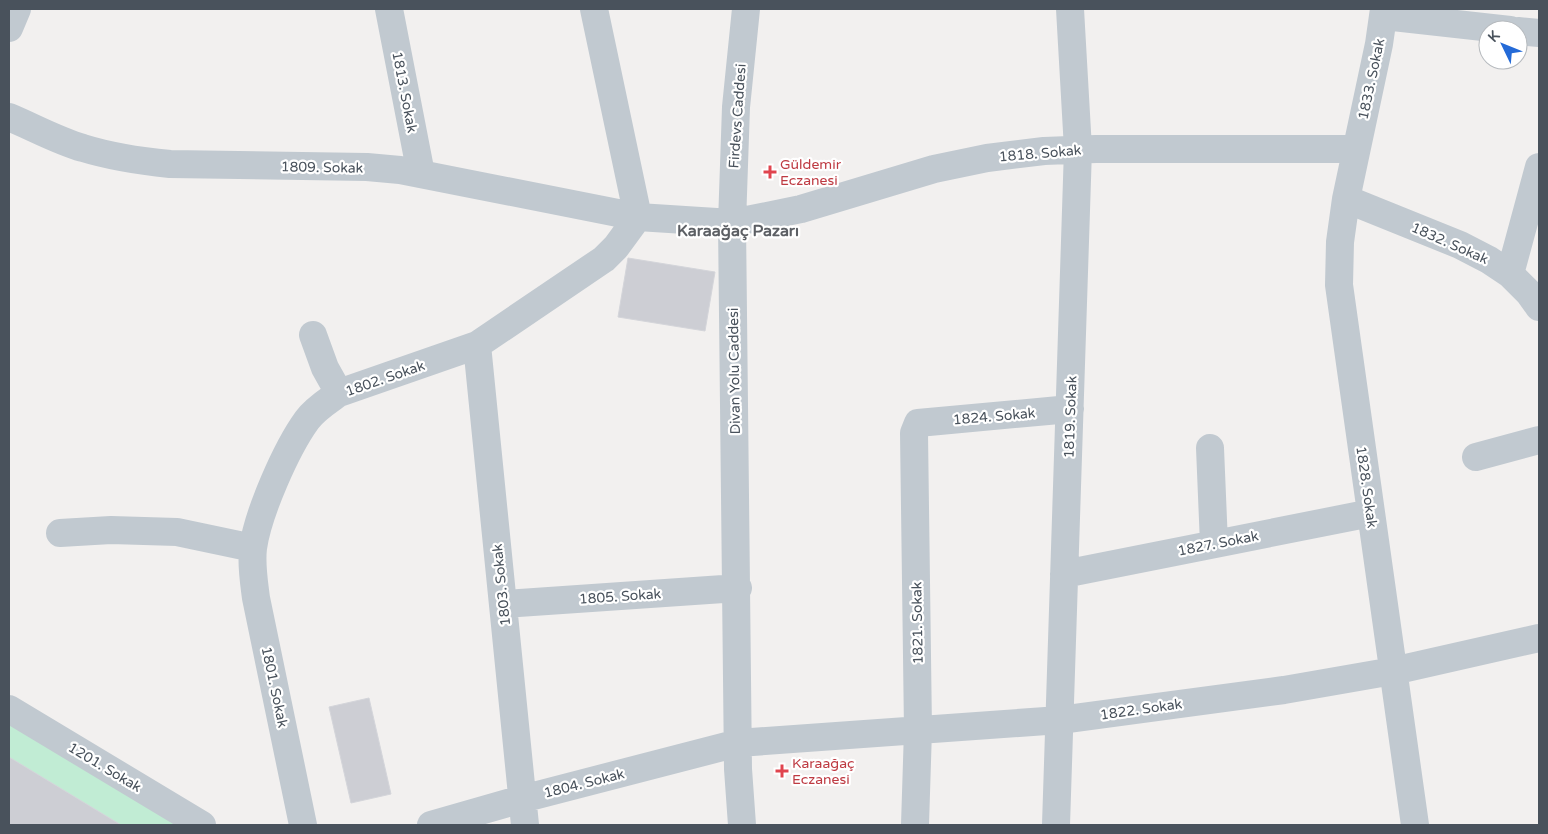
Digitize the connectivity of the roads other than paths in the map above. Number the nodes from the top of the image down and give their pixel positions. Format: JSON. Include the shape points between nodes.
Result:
{"nodes":[{"id":1,"x":17,"y":9,"type":"edge"},
{"id":2,"x":389,"y":9,"type":"edge"},
{"id":3,"x":594,"y":9,"type":"edge"},
{"id":4,"x":746,"y":9,"type":"edge"},
{"id":5,"x":1070,"y":9,"type":"edge"},
{"id":6,"x":1384,"y":12,"type":"edge"},
{"id":7,"x":1478,"y":25,"type":"edge"},
{"id":8,"x":9,"y":28,"type":"edge"},
{"id":9,"x":9,"y":117,"type":"edge"},
{"id":10,"x":1356,"y":149,"type":"junction"},
{"id":11,"x":1078,"y":150,"type":"junction"},
{"id":12,"x":1539,"y":167,"type":"edge"},
{"id":13,"x":421,"y":174,"type":"junction"},
{"id":14,"x":1346,"y":199,"type":"junction"},
{"id":15,"x":638,"y":218,"type":"junction"},
{"id":16,"x":732,"y":224,"type":"junction"},
{"id":17,"x":1510,"y":274,"type":"junction"},
{"id":18,"x":1536,"y":295,"type":"edge"},
{"id":19,"x":313,"y":335,"type":"dead end"},
{"id":20,"x":477,"y":346,"type":"junction"},
{"id":21,"x":339,"y":393,"type":"junction"},
{"id":22,"x":1070,"y":409,"type":"junction"},
{"id":23,"x":918,"y":423,"type":"joint"},
{"id":24,"x":1539,"y":440,"type":"edge"},
{"id":25,"x":1210,"y":448,"type":"dead end"},
{"id":26,"x":1476,"y":457,"type":"dead end"},
{"id":27,"x":1371,"y":513,"type":"junction"},
{"id":28,"x":60,"y":533,"type":"dead end"},
{"id":29,"x":1214,"y":544,"type":"junction"},
{"id":30,"x":254,"y":548,"type":"junction"},
{"id":31,"x":1064,"y":574,"type":"junction"},
{"id":32,"x":738,"y":588,"type":"junction"},
{"id":33,"x":502,"y":604,"type":"junction"},
{"id":34,"x":1539,"y":638,"type":"edge"},
{"id":35,"x":1393,"y":671,"type":"junction"},
{"id":36,"x":9,"y":709,"type":"edge"},
{"id":37,"x":1060,"y":720,"type":"junction"},
{"id":38,"x":918,"y":730,"type":"junction"},
{"id":39,"x":738,"y":743,"type":"junction"},
{"id":40,"x":522,"y":799,"type":"junction"},
{"id":41,"x":202,"y":825,"type":"edge"},
{"id":42,"x":303,"y":825,"type":"edge"},
{"id":43,"x":431,"y":825,"type":"edge"},
{"id":44,"x":525,"y":825,"type":"edge"},
{"id":45,"x":742,"y":825,"type":"edge"},
{"id":46,"x":915,"y":825,"type":"edge"},
{"id":47,"x":1056,"y":825,"type":"edge"},
{"id":48,"x":1415,"y":825,"type":"edge"}],
"edges":[{"from":1,"to":8,"type":"street"},
{"from":2,"to":13,"type":"street","name":"1813. Sokak"},
{"from":3,"to":15,"type":"street"},
{"from":4,"to":16,"type":"street","name":"Firdevs Caddesi","via":[[736,106]]},
{"from":5,"to":11,"type":"street","name":"1819. Sokak"},
{"from":6,"to":7,"type":"street"},
{"from":6,"to":10,"type":"street","name":"1833. Sokak"},
{"from":9,"to":13,"type":"street","name":"1809. Sokak","via":[[81,148],[143,162],[367,167]]},
{"from":10,"to":11,"type":"street","name":"1818. Sokak"},
{"from":10,"to":14,"type":"street","name":"1828. Sokak"},
{"from":11,"to":16,"type":"street","name":"1818. Sokak","via":[[987,158],[943,167],[801,209]]},
{"from":11,"to":22,"type":"street","name":"1819. Sokak"},
{"from":12,"to":17,"type":"street"},
{"from":13,"to":15,"type":"street","name":"1809. Sokak"},
{"from":14,"to":17,"type":"street","name":"1832. Sokak","via":[[1460,246]]},
{"from":14,"to":27,"type":"street","name":"1828. Sokak","via":[[1339,285]]},
{"from":15,"to":16,"type":"street"},
{"from":15,"to":20,"type":"street","name":"1802. Sokak","via":[[604,259]]},
{"from":16,"to":32,"type":"street","name":"Divan Yolu Caddesi"},
{"from":17,"to":18,"type":"street","name":"1832. Sokak"},
{"from":19,"to":21,"type":"street","via":[[324,368]]},
{"from":20,"to":21,"type":"street","name":"1802. Sokak"},
{"from":20,"to":33,"type":"street","name":"1803. Sokak"},
{"from":21,"to":30,"type":"street","name":"1802. Sokak","via":[[308,420],[291,446],[270,491]]},
{"from":22,"to":23,"type":"street","name":"1824. Sokak"},
{"from":22,"to":31,"type":"street","name":"1819. Sokak"},
{"from":23,"to":38,"type":"street","name":"1821. Sokak","via":[[914,433]]},
{"from":24,"to":26,"type":"street"},
{"from":25,"to":29,"type":"street"},
{"from":27,"to":29,"type":"street","name":"1827. Sokak"},
{"from":27,"to":35,"type":"street","name":"1828. Sokak"},
{"from":28,"to":30,"type":"street","via":[[112,530],[177,532]]},
{"from":29,"to":31,"type":"street","name":"1827. Sokak"},
{"from":30,"to":42,"type":"street","name":"1801. Sokak","via":[[256,598]]},
{"from":31,"to":37,"type":"street","name":"1819. Sokak"},
{"from":32,"to":33,"type":"street","name":"1805. Sokak"},
{"from":32,"to":39,"type":"street","name":"Divan Yolu Caddesi"},
{"from":33,"to":40,"type":"street","name":"1803. Sokak"},
{"from":34,"to":35,"type":"street","name":"1822. Sokak"},
{"from":35,"to":37,"type":"street","name":"1822. Sokak","via":[[1284,690]]},
{"from":35,"to":48,"type":"street","name":"1828. Sokak"},
{"from":36,"to":41,"type":"street","name":"1201. Sokak"},
{"from":37,"to":38,"type":"street","name":"1822. Sokak"},
{"from":37,"to":47,"type":"street","name":"1819. Sokak"},
{"from":38,"to":39,"type":"street","name":"1822. Sokak"},
{"from":38,"to":46,"type":"street","name":"1821. Sokak"},
{"from":39,"to":40,"type":"street","name":"1804. Sokak"},
{"from":39,"to":45,"type":"street","name":"Divan Yolu Caddesi"},
{"from":40,"to":43,"type":"street","name":"1804. Sokak"},
{"from":40,"to":44,"type":"street","name":"1803. Sokak"}]}
